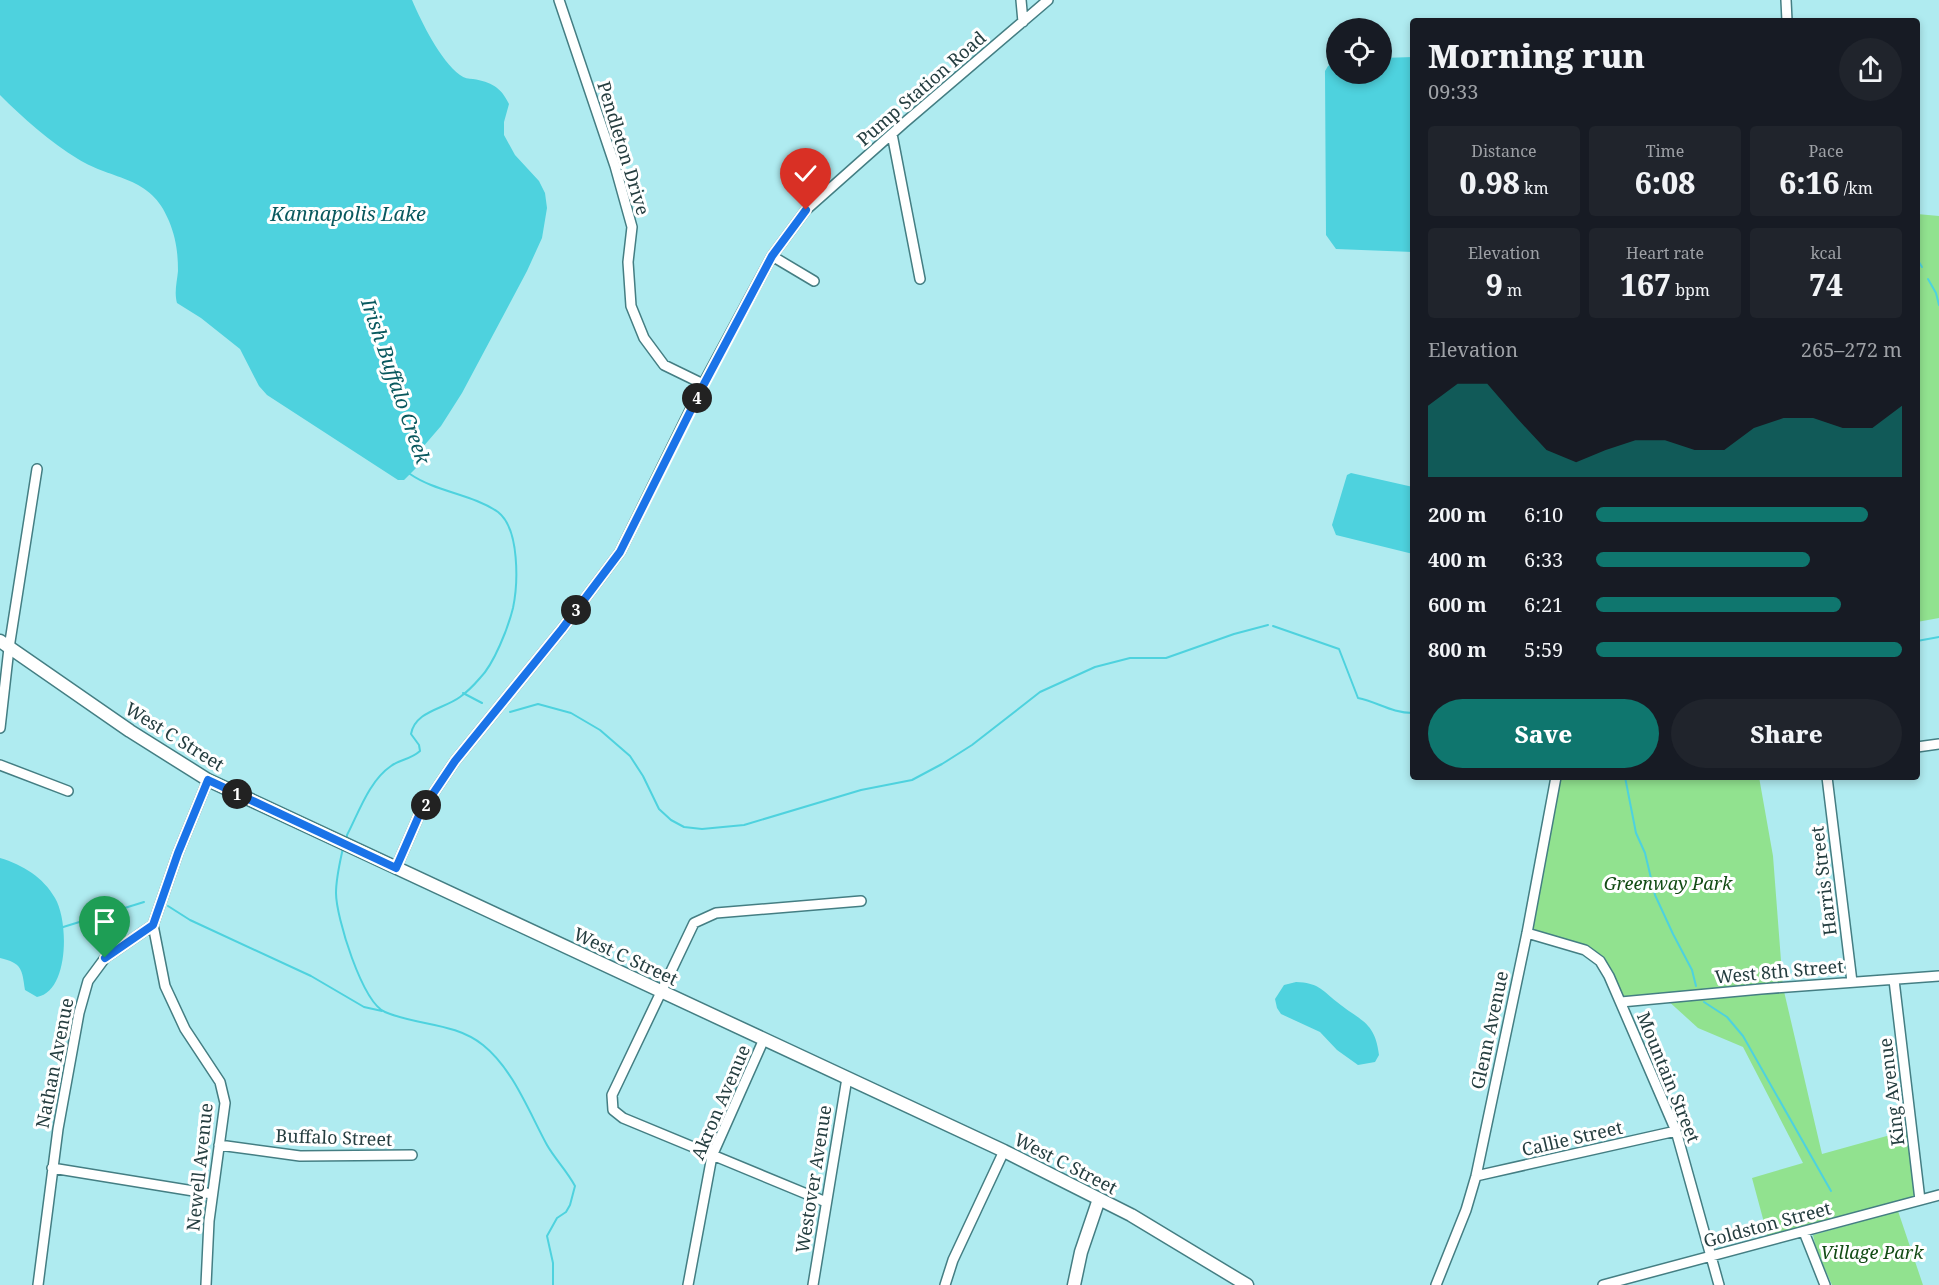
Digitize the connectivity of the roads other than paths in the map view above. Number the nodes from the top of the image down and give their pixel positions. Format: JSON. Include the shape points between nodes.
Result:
{"nodes":[{"id":1,"x":559,"y":0,"type":"edge"},
{"id":2,"x":1021,"y":0,"type":"edge"},
{"id":3,"x":1048,"y":0,"type":"edge"},
{"id":4,"x":1786,"y":0,"type":"edge"},
{"id":5,"x":1787,"y":18,"type":"edge"},
{"id":6,"x":1023,"y":22,"type":"junction"},
{"id":7,"x":892,"y":134,"type":"junction"},
{"id":8,"x":772,"y":256,"type":"junction"},
{"id":9,"x":920,"y":279,"type":"dead end"},
{"id":10,"x":814,"y":281,"type":"dead end"},
{"id":11,"x":704,"y":384,"type":"junction"},
{"id":12,"x":37,"y":469,"type":"dead end"},
{"id":13,"x":5,"y":645,"type":"edge"},
{"id":14,"x":0,"y":728,"type":"edge"},
{"id":15,"x":1939,"y":744,"type":"edge"},
{"id":16,"x":1920,"y":747,"type":"edge"},
{"id":17,"x":0,"y":765,"type":"edge"},
{"id":18,"x":208,"y":780,"type":"junction"},
{"id":19,"x":1555,"y":780,"type":"edge"},
{"id":20,"x":1827,"y":780,"type":"edge"},
{"id":21,"x":68,"y":791,"type":"dead end"},
{"id":22,"x":396,"y":868,"type":"junction"},
{"id":23,"x":861,"y":901,"type":"dead end"},
{"id":24,"x":153,"y":925,"type":"junction"},
{"id":25,"x":1527,"y":933,"type":"junction"},
{"id":26,"x":1939,"y":976,"type":"edge"},
{"id":27,"x":1894,"y":980,"type":"junction"},
{"id":28,"x":1852,"y":982,"type":"junction"},
{"id":29,"x":662,"y":993,"type":"junction"},
{"id":30,"x":1621,"y":1002,"type":"junction"},
{"id":31,"x":764,"y":1039,"type":"junction"},
{"id":32,"x":847,"y":1078,"type":"junction"},
{"id":33,"x":1676,"y":1131,"type":"junction"},
{"id":34,"x":219,"y":1145,"type":"junction"},
{"id":35,"x":1004,"y":1151,"type":"junction"},
{"id":36,"x":412,"y":1155,"type":"dead end"},
{"id":37,"x":712,"y":1156,"type":"junction"},
{"id":38,"x":52,"y":1168,"type":"junction"},
{"id":39,"x":1476,"y":1176,"type":"junction"},
{"id":40,"x":212,"y":1194,"type":"junction"},
{"id":41,"x":1939,"y":1195,"type":"edge"},
{"id":42,"x":1098,"y":1199,"type":"junction"},
{"id":43,"x":1920,"y":1200,"type":"junction"},
{"id":44,"x":826,"y":1202,"type":"junction"},
{"id":45,"x":1804,"y":1232,"type":"junction"},
{"id":46,"x":1712,"y":1256,"type":"junction"},
{"id":47,"x":1231,"y":1281,"type":"edge"},
{"id":48,"x":38,"y":1285,"type":"edge"},
{"id":49,"x":206,"y":1285,"type":"edge"},
{"id":50,"x":688,"y":1285,"type":"edge"},
{"id":51,"x":813,"y":1285,"type":"edge"},
{"id":52,"x":945,"y":1285,"type":"edge"},
{"id":53,"x":1074,"y":1285,"type":"edge"},
{"id":54,"x":1247,"y":1285,"type":"edge"},
{"id":55,"x":1436,"y":1285,"type":"edge"},
{"id":56,"x":1603,"y":1285,"type":"edge"},
{"id":57,"x":1719,"y":1285,"type":"edge"},
{"id":58,"x":1826,"y":1285,"type":"edge"}],
"edges":[{"from":1,"to":11,"type":"street","name":"Pendleton Drive","via":[[632,226],[628,262],[631,306],[644,338],[664,365]]},
{"from":2,"to":6,"type":"street"},
{"from":3,"to":6,"type":"street","name":"Pump Station Road"},
{"from":4,"to":5,"type":"street"},
{"from":6,"to":7,"type":"street","name":"Pump Station Road"},
{"from":7,"to":8,"type":"street","name":"Pump Station Road","via":[[806,210]]},
{"from":7,"to":9,"type":"street"},
{"from":8,"to":10,"type":"street"},
{"from":8,"to":11,"type":"street","name":"Pump Station Road"},
{"from":11,"to":22,"type":"street","name":"Pump Station Road","via":[[620,552],[455,761],[420,813]]},
{"from":12,"to":13,"type":"street"},
{"from":13,"to":14,"type":"street"},
{"from":13,"to":18,"type":"main road","name":"West C Street"},
{"from":15,"to":16,"type":"street"},
{"from":17,"to":21,"type":"street"},
{"from":18,"to":22,"type":"main road","name":"West C Street"},
{"from":18,"to":24,"type":"street"},
{"from":19,"to":25,"type":"street","name":"Glenn Avenue"},
{"from":20,"to":28,"type":"street","name":"Harris Street"},
{"from":22,"to":29,"type":"main road","name":"West C Street"},
{"from":23,"to":29,"type":"street","via":[[716,913],[694,923]]},
{"from":24,"to":34,"type":"street","name":"Newell Avenue","via":[[165,986],[185,1029],[220,1082],[225,1103]]},
{"from":24,"to":38,"type":"street","name":"Nathan Avenue","via":[[105,958],[88,981]]},
{"from":25,"to":30,"type":"street","name":"Mountain Street","via":[[1585,950],[1600,962]]},
{"from":25,"to":39,"type":"street","name":"Glenn Avenue"},
{"from":26,"to":27,"type":"street","name":"West 8th Street"},
{"from":27,"to":28,"type":"street","name":"West 8th Street"},
{"from":27,"to":43,"type":"street","name":"King Avenue"},
{"from":28,"to":30,"type":"street","name":"West 8th Street"},
{"from":29,"to":31,"type":"main road","name":"West C Street"},
{"from":29,"to":37,"type":"street","via":[[612,1095],[613,1110],[623,1118]]},
{"from":30,"to":33,"type":"street","name":"Mountain Street"},
{"from":31,"to":32,"type":"main road","name":"West C Street"},
{"from":31,"to":37,"type":"street","name":"Akron Avenue"},
{"from":32,"to":35,"type":"main road","name":"West C Street"},
{"from":32,"to":44,"type":"street","name":"Westover Avenue"},
{"from":33,"to":39,"type":"street","name":"Callie Street"},
{"from":33,"to":46,"type":"street","name":"Mountain Street"},
{"from":34,"to":36,"type":"street","name":"Buffalo Street","via":[[300,1155]]},
{"from":34,"to":40,"type":"street","name":"Newell Avenue"},
{"from":35,"to":42,"type":"main road","name":"West C Street"},
{"from":35,"to":52,"type":"street","via":[[952,1260]]},
{"from":37,"to":44,"type":"street"},
{"from":37,"to":50,"type":"street","name":"Akron Avenue"},
{"from":38,"to":40,"type":"street"},
{"from":38,"to":48,"type":"street","name":"Nathan Avenue"},
{"from":39,"to":55,"type":"street","name":"Glenn Avenue"},
{"from":40,"to":49,"type":"street","name":"Newell Avenue"},
{"from":41,"to":43,"type":"street","name":"Goldston Street"},
{"from":42,"to":47,"type":"main road","name":"West C Street","via":[[1140,1221]]},
{"from":42,"to":53,"type":"main road"},
{"from":43,"to":45,"type":"street","name":"Goldston Street"},
{"from":44,"to":51,"type":"street","name":"Westover Avenue"},
{"from":45,"to":46,"type":"street","name":"Goldston Street"},
{"from":45,"to":58,"type":"street"},
{"from":46,"to":56,"type":"street","name":"Goldston Street"},
{"from":46,"to":57,"type":"street","name":"Mountain Street"},
{"from":47,"to":54,"type":"main road","name":"West C Street"}]}
